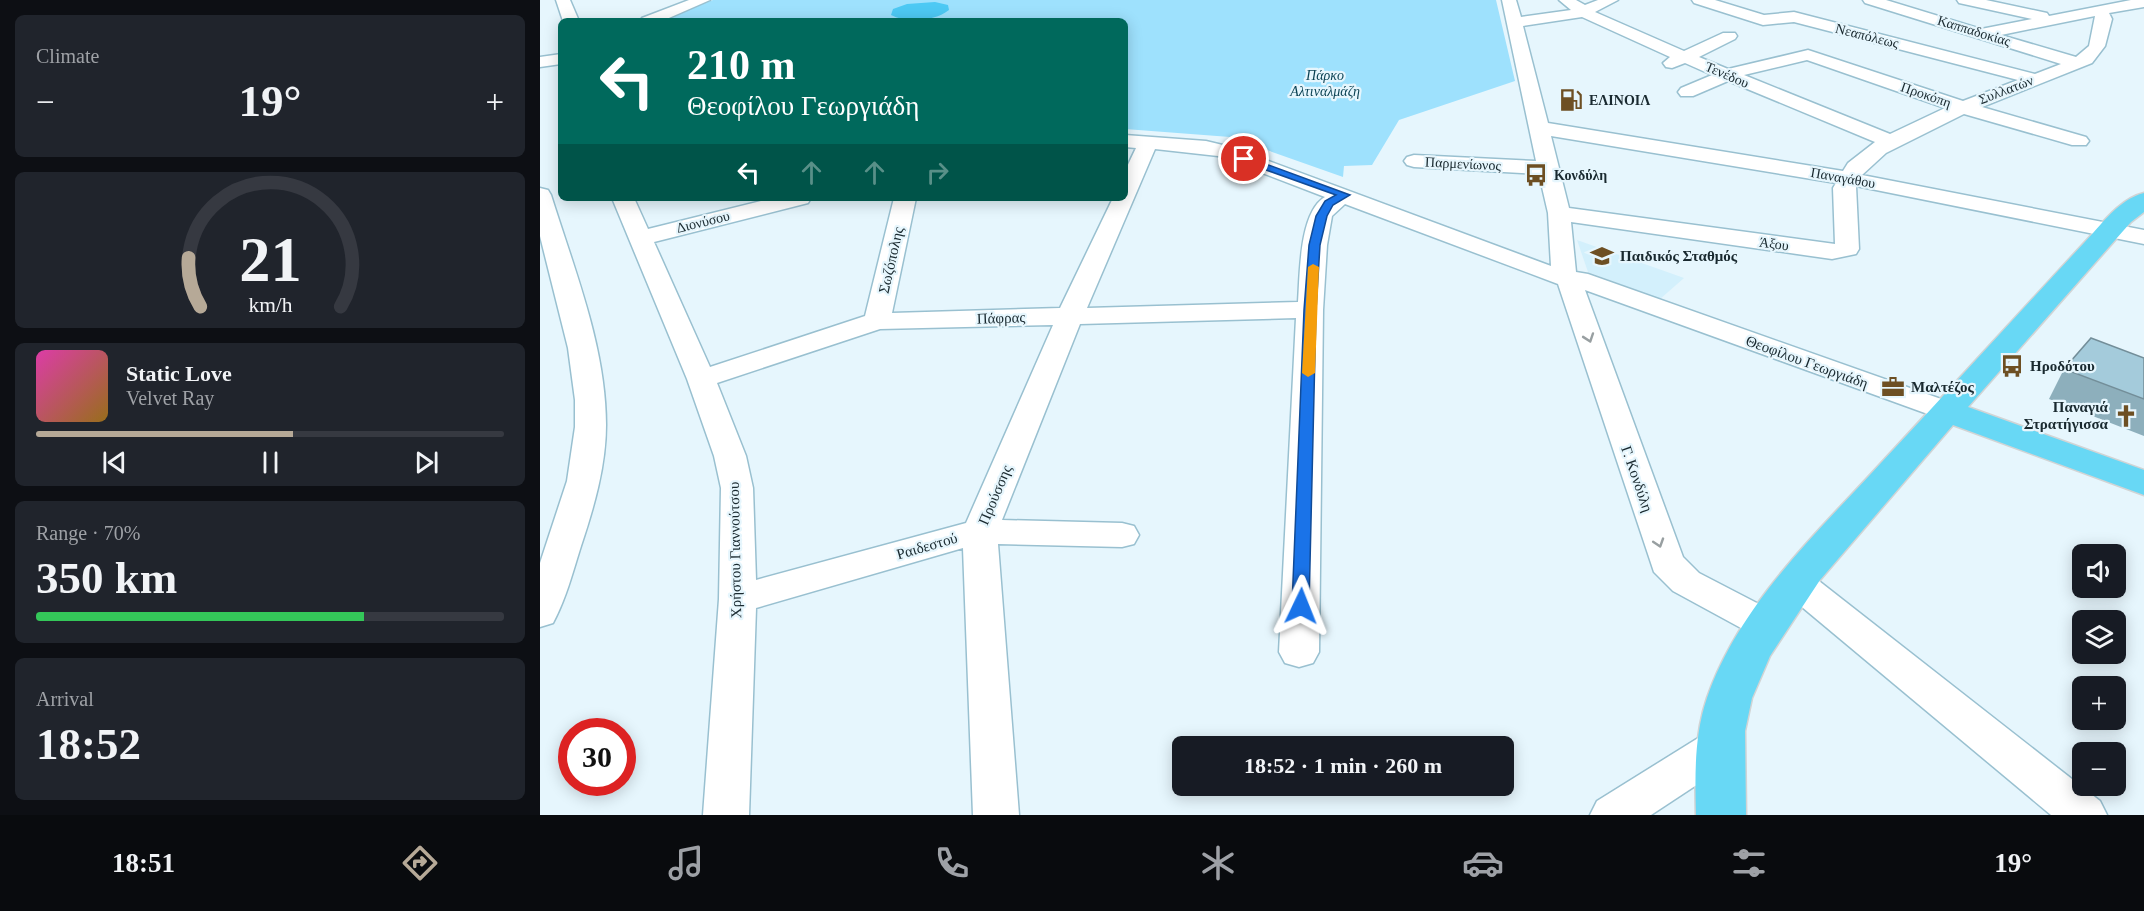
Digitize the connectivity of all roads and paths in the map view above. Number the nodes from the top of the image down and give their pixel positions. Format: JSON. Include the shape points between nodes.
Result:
{"nodes":[{"id":1,"x":563,"y":0,"type":"edge"},
{"id":2,"x":702,"y":0,"type":"edge"},
{"id":3,"x":1509,"y":0,"type":"edge"},
{"id":4,"x":1566,"y":0,"type":"edge"},
{"id":5,"x":1611,"y":0,"type":"edge"},
{"id":6,"x":1699,"y":0,"type":"edge"},
{"id":7,"x":1870,"y":0,"type":"edge"},
{"id":8,"x":1964,"y":0,"type":"edge"},
{"id":9,"x":2144,"y":2,"type":"edge"},
{"id":10,"x":2059,"y":11,"type":"junction"},
{"id":11,"x":1584,"y":12,"type":"junction"},
{"id":12,"x":570,"y":18,"type":"edge"},
{"id":13,"x":656,"y":18,"type":"edge"},
{"id":14,"x":2101,"y":20,"type":"junction"},
{"id":15,"x":2133,"y":21,"type":"dead end"},
{"id":16,"x":1515,"y":22,"type":"junction"},
{"id":17,"x":1981,"y":33,"type":"junction"},
{"id":18,"x":1729,"y":36,"type":"dead end"},
{"id":19,"x":1684,"y":57,"type":"junction"},
{"id":20,"x":558,"y":59,"type":"edge"},
{"id":21,"x":540,"y":63,"type":"edge"},
{"id":22,"x":2077,"y":63,"type":"junction"},
{"id":23,"x":1661,"y":68,"type":"dead end"},
{"id":24,"x":1725,"y":75,"type":"junction"},
{"id":25,"x":2034,"y":79,"type":"junction"},
{"id":26,"x":1688,"y":92,"type":"dead end"},
{"id":27,"x":1961,"y":107,"type":"junction"},
{"id":28,"x":1541,"y":128,"type":"junction"},
{"id":29,"x":1128,"y":141,"type":"edge"},
{"id":30,"x":2079,"y":141,"type":"dead end"},
{"id":31,"x":1892,"y":142,"type":"junction"},
{"id":32,"x":1148,"y":143,"type":"junction"},
{"id":33,"x":1414,"y":161,"type":"dead end"},
{"id":34,"x":1548,"y":168,"type":"junction"},
{"id":35,"x":1846,"y":178,"type":"junction"},
{"id":36,"x":1128,"y":187,"type":"edge"},
{"id":37,"x":540,"y":195,"type":"edge"},
{"id":38,"x":1345,"y":195,"type":"junction"},
{"id":39,"x":2144,"y":200,"type":"edge"},
{"id":40,"x":623,"y":201,"type":"edge"},
{"id":41,"x":788,"y":201,"type":"edge"},
{"id":42,"x":904,"y":201,"type":"edge"},
{"id":43,"x":1122,"y":201,"type":"edge"},
{"id":44,"x":1560,"y":222,"type":"junction"},
{"id":45,"x":2110,"y":230,"type":"junction"},
{"id":46,"x":2144,"y":237,"type":"edge"},
{"id":47,"x":641,"y":238,"type":"junction"},
{"id":48,"x":1480,"y":246,"type":"junction"},
{"id":49,"x":1568,"y":277,"type":"junction"},
{"id":50,"x":1310,"y":310,"type":"junction"},
{"id":51,"x":1070,"y":316,"type":"junction"},
{"id":52,"x":877,"y":321,"type":"junction"},
{"id":53,"x":701,"y":379,"type":"junction"},
{"id":54,"x":1947,"y":411,"type":"junction"},
{"id":55,"x":2144,"y":483,"type":"edge"},
{"id":56,"x":980,"y":531,"type":"junction"},
{"id":57,"x":1122,"y":535,"type":"dead end"},
{"id":58,"x":1797,"y":583,"type":"junction"},
{"id":59,"x":738,"y":599,"type":"junction"},
{"id":60,"x":540,"y":613,"type":"edge"},
{"id":61,"x":1765,"y":624,"type":"junction"},
{"id":62,"x":1299,"y":652,"type":"dead end"},
{"id":63,"x":1718,"y":748,"type":"junction"},
{"id":64,"x":726,"y":815,"type":"edge"},
{"id":65,"x":996,"y":815,"type":"edge"},
{"id":66,"x":1613,"y":815,"type":"edge"},
{"id":67,"x":1721,"y":815,"type":"edge"},
{"id":68,"x":2084,"y":815,"type":"edge"}],
"edges":[{"from":1,"to":12,"type":"street"},
{"from":2,"to":13,"type":"street"},
{"from":3,"to":16,"type":"street"},
{"from":4,"to":11,"type":"street","name":"Τενέδου"},
{"from":5,"to":11,"type":"street"},
{"from":6,"to":25,"type":"street","name":"Νεαπόλεως","via":[[1763,20],[1794,17]]},
{"from":7,"to":17,"type":"street","name":"Καππαδοκίας"},
{"from":8,"to":10,"type":"street"},
{"from":9,"to":14,"type":"street"},
{"from":10,"to":14,"type":"street"},
{"from":10,"to":17,"type":"street"},
{"from":11,"to":16,"type":"street"},
{"from":11,"to":19,"type":"street","name":"Τενέδου"},
{"from":14,"to":15,"type":"street"},
{"from":14,"to":22,"type":"street","name":"Συλλατών","via":[[2094,53]]},
{"from":16,"to":28,"type":"street"},
{"from":17,"to":22,"type":"street","name":"Καππαδοκίας"},
{"from":18,"to":19,"type":"street"},
{"from":19,"to":23,"type":"street"},
{"from":19,"to":24,"type":"street","name":"Τενέδου"},
{"from":20,"to":21,"type":"street"},
{"from":22,"to":25,"type":"street","name":"Συλλατών"},
{"from":24,"to":26,"type":"street"},
{"from":24,"to":27,"type":"street","name":"Προκόπη","via":[[1808,55]]},
{"from":24,"to":31,"type":"street","name":"Τενέδου"},
{"from":25,"to":27,"type":"street","name":"Συλλατών"},
{"from":27,"to":30,"type":"street","name":"Προκόπη"},
{"from":27,"to":31,"type":"street","name":"Συλλατών"},
{"from":28,"to":34,"type":"street"},
{"from":28,"to":35,"type":"street","name":"Παναγάθου"},
{"from":29,"to":32,"type":"street"},
{"from":31,"to":35,"type":"street","name":"Συλλατών","via":[[1857,164]]},
{"from":32,"to":36,"type":"street","name":"Προύσσης"},
{"from":32,"to":38,"type":"street","via":[[1217,149]]},
{"from":33,"to":34,"type":"street","name":"Παρμενίωνος"},
{"from":34,"to":44,"type":"street"},
{"from":35,"to":44,"type":"street","name":"Άξου","via":[[1847,249],[1839,252]]},
{"from":35,"to":45,"type":"street","name":"Παναγάθου"},
{"from":37,"to":60,"type":"street","via":[[591,400],[583,484]]},
{"from":38,"to":48,"type":"street"},
{"from":38,"to":50,"type":"street","via":[[1329,204],[1322,216],[1315,245]]},
{"from":39,"to":45,"type":"main road"},
{"from":40,"to":47,"type":"street","name":"Χρήστου Γιαννούτσου"},
{"from":41,"to":47,"type":"street","name":"Διονύσου"},
{"from":42,"to":52,"type":"street","name":"Σωζόπολης"},
{"from":43,"to":51,"type":"street","name":"Προύσσης"},
{"from":44,"to":48,"type":"street","via":[[1547,240],[1528,246]]},
{"from":44,"to":49,"type":"street","name":"Γ. Κονδύλη"},
{"from":45,"to":46,"type":"street","name":"Παναγάθου"},
{"from":45,"to":54,"type":"main road"},
{"from":47,"to":53,"type":"street","name":"Χρήστου Γιαννούτσου"},
{"from":48,"to":49,"type":"street","name":"Θεοφίλου Γεωργιάδη"},
{"from":49,"to":54,"type":"street","name":"Θεοφίλου Γεωργιάδη"},
{"from":49,"to":61,"type":"street","name":"Γ. Κονδύλη","one_way":true,"via":[[1667,563],[1686,582]]},
{"from":50,"to":51,"type":"street","name":"Πάφρας"},
{"from":50,"to":62,"type":"street"},
{"from":51,"to":52,"type":"street","name":"Πάφρας"},
{"from":51,"to":56,"type":"street","name":"Προύσσης"},
{"from":52,"to":53,"type":"street","name":"Πάφρας"},
{"from":53,"to":59,"type":"street","name":"Χρήστου Γιαννούτσου","via":[[730,456],[737,488]]},
{"from":54,"to":55,"type":"main road"},
{"from":54,"to":58,"type":"main road"},
{"from":56,"to":57,"type":"street","name":"Ραιδεστού"},
{"from":56,"to":59,"type":"street","name":"Ραιδεστού"},
{"from":56,"to":65,"type":"street","name":"Προύσσης"},
{"from":58,"to":61,"type":"main road"},
{"from":58,"to":68,"type":"street"},
{"from":59,"to":64,"type":"street","name":"Χρήστου Γιαννούτσου"},
{"from":61,"to":63,"type":"main road","via":[[1735,682]]},
{"from":63,"to":66,"type":"street"},
{"from":63,"to":67,"type":"main road"}]}
